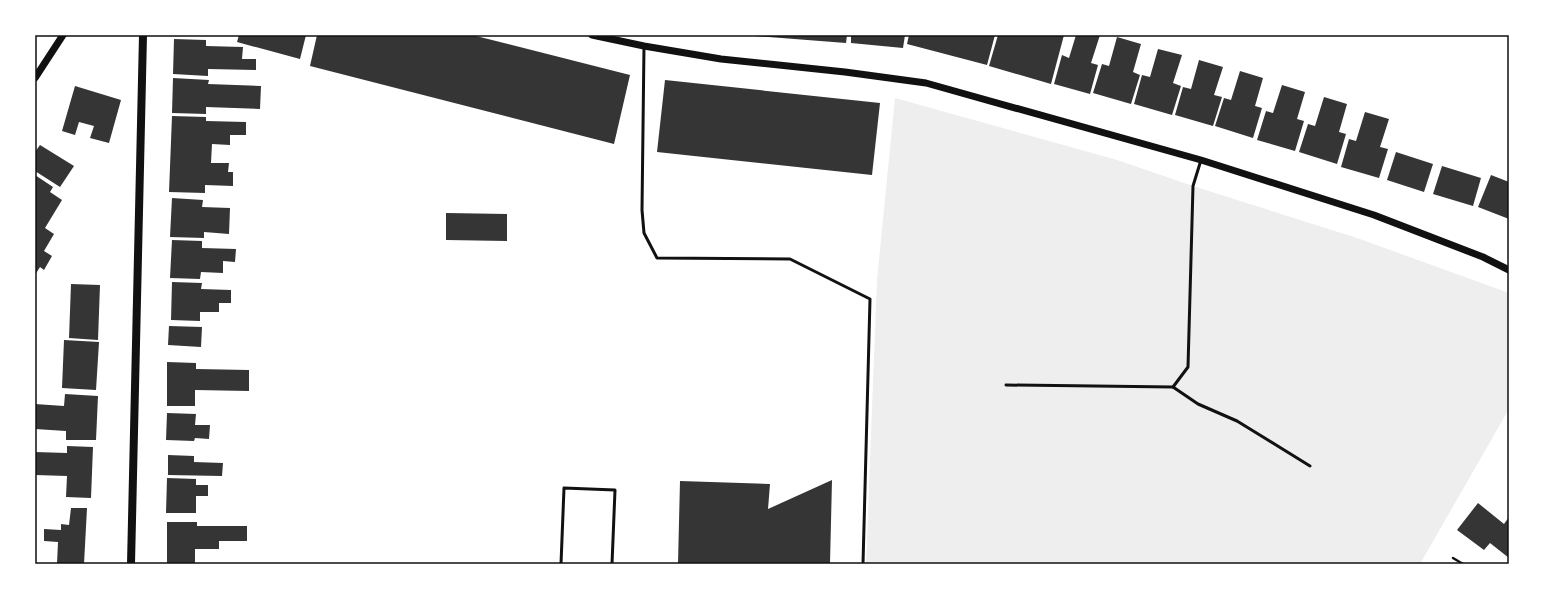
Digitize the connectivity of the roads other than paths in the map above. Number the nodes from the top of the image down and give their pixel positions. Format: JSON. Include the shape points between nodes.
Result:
{"nodes":[{"id":1,"x":63,"y":35,"type":"edge"},
{"id":2,"x":143,"y":35,"type":"edge"},
{"id":3,"x":592,"y":35,"type":"edge"},
{"id":4,"x":644,"y":46,"type":"junction"},
{"id":5,"x":35,"y":78,"type":"edge"},
{"id":6,"x":1201,"y":160,"type":"junction"},
{"id":7,"x":1509,"y":270,"type":"edge"},
{"id":8,"x":1006,"y":385,"type":"dead end"},
{"id":9,"x":1173,"y":387,"type":"junction"},
{"id":10,"x":1310,"y":466,"type":"dead end"},
{"id":11,"x":131,"y":564,"type":"edge"},
{"id":12,"x":561,"y":564,"type":"edge"},
{"id":13,"x":612,"y":564,"type":"edge"},
{"id":14,"x":863,"y":564,"type":"edge"}],
"edges":[{"from":1,"to":5,"type":"street"},
{"from":2,"to":11,"type":"main road"},
{"from":3,"to":4,"type":"street"},
{"from":4,"to":6,"type":"street","via":[[721,59],[926,83]]},
{"from":4,"to":14,"type":"lane","via":[[642,210],[644,233],[657,258],[790,259],[870,299]]},
{"from":6,"to":7,"type":"street","via":[[1374,214],[1476,254]]},
{"from":6,"to":9,"type":"lane","via":[[1193,186],[1188,367]]},
{"from":8,"to":9,"type":"lane"},
{"from":9,"to":10,"type":"lane","via":[[1198,404],[1237,421]]},
{"from":12,"to":13,"type":"lane","via":[[564,488],[615,490]]}]}
